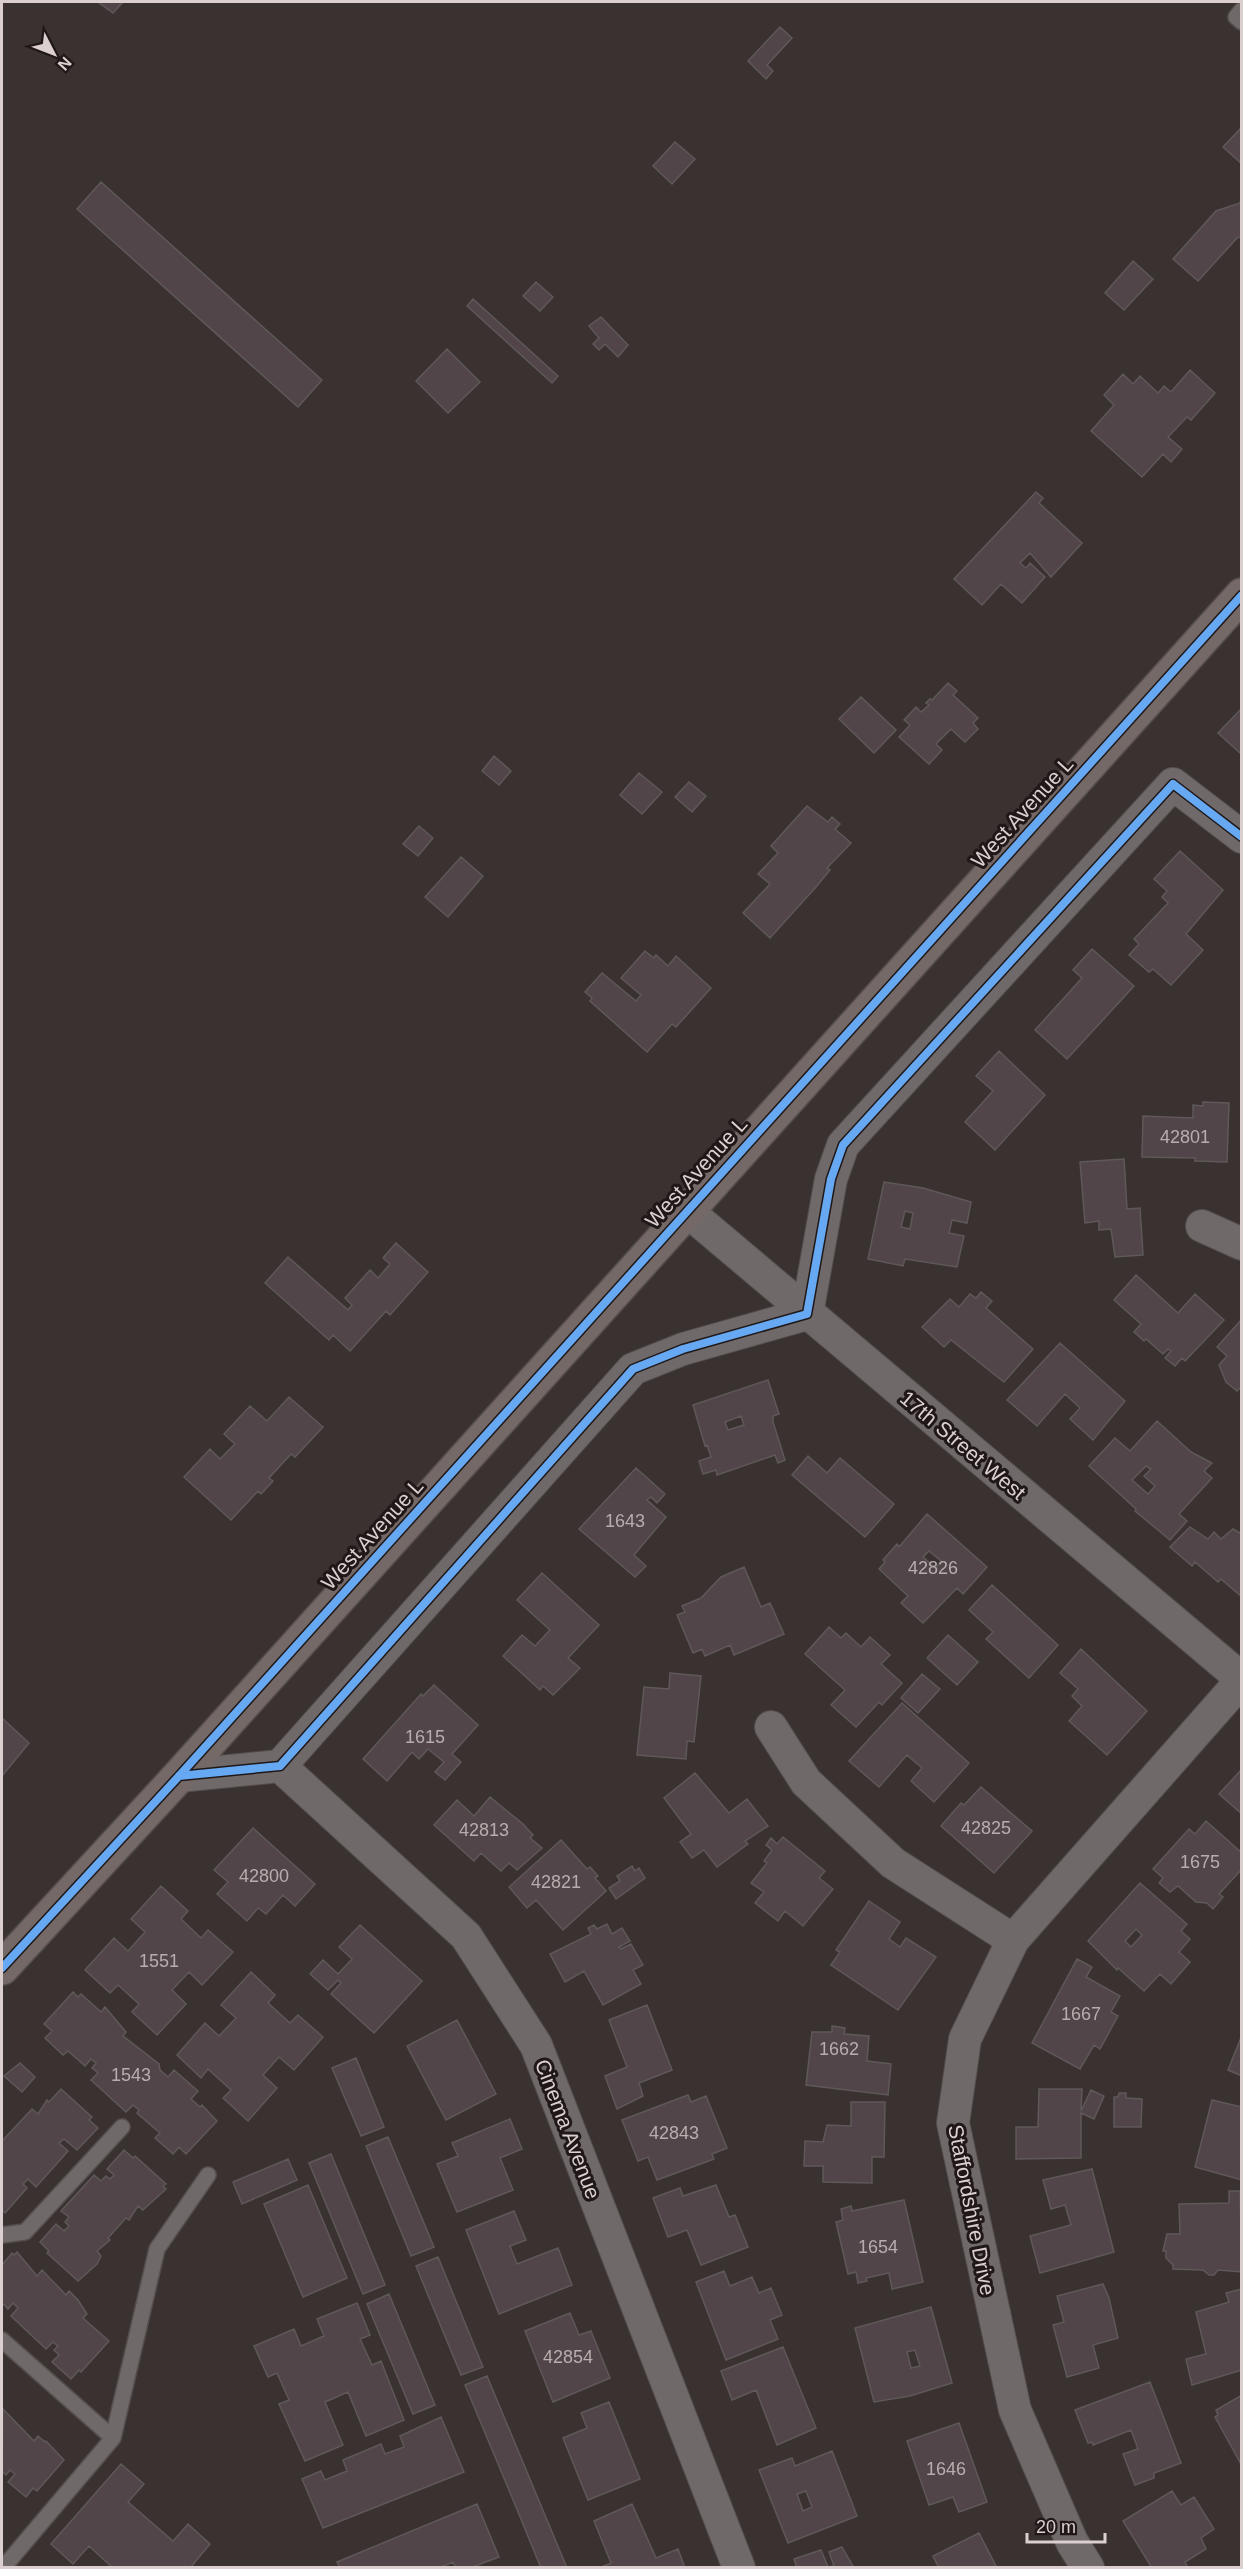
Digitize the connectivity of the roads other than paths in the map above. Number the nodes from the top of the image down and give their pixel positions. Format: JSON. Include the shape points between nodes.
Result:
{"nodes":[{"id":1,"x":1242,"y":10,"type":"edge"},
{"id":2,"x":1242,"y":22,"type":"edge"},
{"id":3,"x":1242,"y":595,"type":"edge"},
{"id":4,"x":1242,"y":837,"type":"edge"},
{"id":5,"x":686,"y":1210,"type":"junction"},
{"id":6,"x":1202,"y":1226,"type":"dead end"},
{"id":7,"x":1242,"y":1245,"type":"edge"},
{"id":8,"x":807,"y":1314,"type":"junction"},
{"id":9,"x":1242,"y":1680,"type":"edge"},
{"id":10,"x":771,"y":1727,"type":"dead end"},
{"id":11,"x":280,"y":1766,"type":"junction"},
{"id":12,"x":179,"y":1776,"type":"junction"},
{"id":13,"x":1013,"y":1940,"type":"junction"},
{"id":14,"x":2,"y":1968,"type":"edge"},
{"id":15,"x":122,"y":2127,"type":"dead end"},
{"id":16,"x":208,"y":2175,"type":"dead end"},
{"id":17,"x":2,"y":2235,"type":"edge"},
{"id":18,"x":2,"y":2340,"type":"edge"},
{"id":19,"x":113,"y":2438,"type":"junction"},
{"id":20,"x":3,"y":2568,"type":"edge"},
{"id":21,"x":739,"y":2568,"type":"edge"},
{"id":22,"x":1088,"y":2568,"type":"edge"}],
"edges":[{"from":1,"to":2,"type":"lane","via":[[1236,16]]},
{"from":3,"to":5,"type":"main road","name":"West Avenue L"},
{"from":4,"to":8,"type":"street","via":[[1173,784],[843,1146],[831,1179]]},
{"from":5,"to":8,"type":"street","name":"17th Street West"},
{"from":5,"to":12,"type":"main road","name":"West Avenue L"},
{"from":6,"to":7,"type":"street"},
{"from":8,"to":9,"type":"street","name":"17th Street West"},
{"from":8,"to":11,"type":"street","via":[[683,1349],[633,1369]]},
{"from":9,"to":13,"type":"street","name":"Staffordshire Drive"},
{"from":10,"to":13,"type":"street","via":[[806,1782],[893,1863]]},
{"from":11,"to":12,"type":"street"},
{"from":11,"to":21,"type":"street","name":"Cinema Avenue","via":[[466,1936],[536,2045]]},
{"from":12,"to":14,"type":"main road","name":"West Avenue L"},
{"from":13,"to":22,"type":"street","name":"Staffordshire Drive","via":[[965,2039],[952,2123],[1015,2410],[1072,2542]]},
{"from":15,"to":17,"type":"lane","via":[[25,2232]]},
{"from":16,"to":19,"type":"lane","via":[[157,2248]]},
{"from":18,"to":19,"type":"lane"},
{"from":19,"to":20,"type":"lane"}]}
